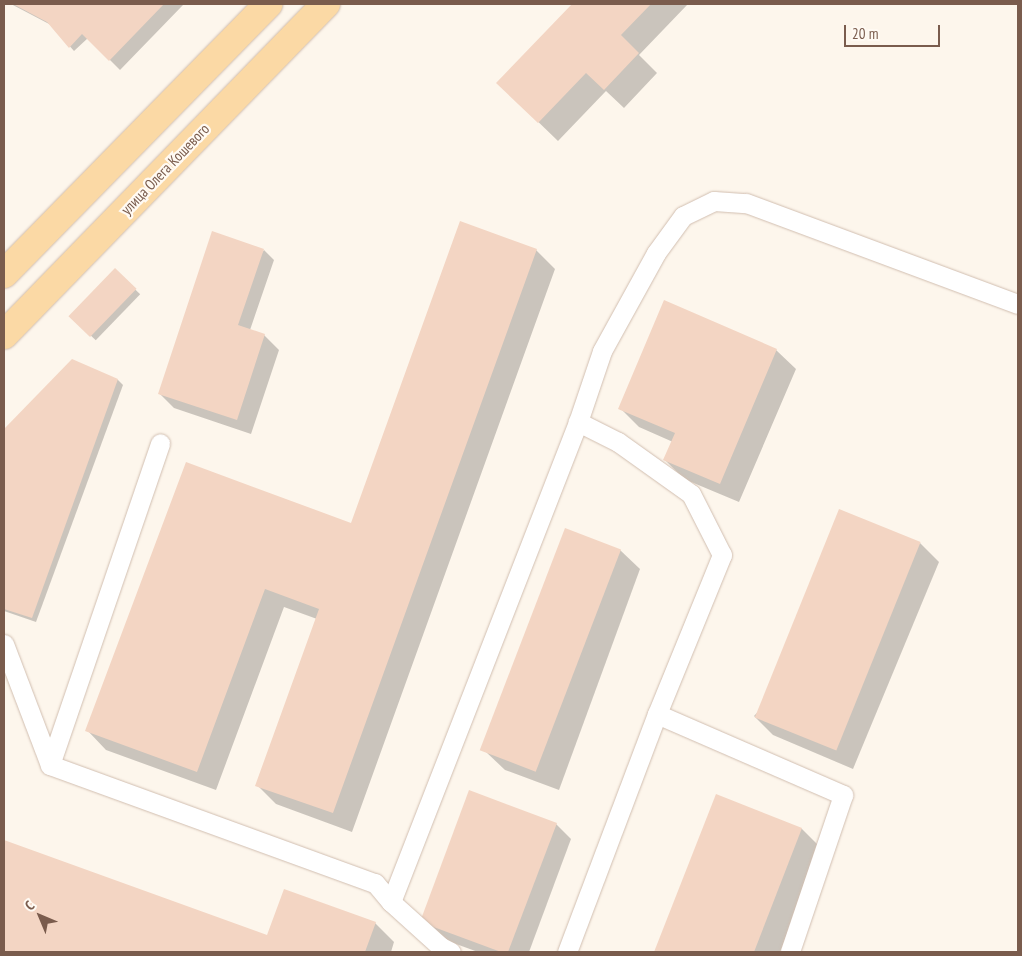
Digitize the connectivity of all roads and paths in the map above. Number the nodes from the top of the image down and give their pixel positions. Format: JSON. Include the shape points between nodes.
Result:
{"nodes":[{"id":1,"x":268,"y":4,"type":"edge"},
{"id":2,"x":326,"y":4,"type":"edge"},
{"id":3,"x":4,"y":274,"type":"edge"},
{"id":4,"x":1018,"y":304,"type":"edge"},
{"id":5,"x":4,"y":335,"type":"edge"},
{"id":6,"x":578,"y":422,"type":"junction"},
{"id":7,"x":160,"y":443,"type":"dead end"},
{"id":8,"x":4,"y":644,"type":"edge"},
{"id":9,"x":657,"y":714,"type":"junction"},
{"id":10,"x":50,"y":765,"type":"junction"},
{"id":11,"x":391,"y":902,"type":"junction"},
{"id":12,"x":451,"y":952,"type":"edge"},
{"id":13,"x":567,"y":952,"type":"edge"},
{"id":14,"x":790,"y":952,"type":"edge"}],
"edges":[{"from":1,"to":3,"type":"main road"},
{"from":2,"to":5,"type":"main road","name":"улица Олега Кошевого"},
{"from":4,"to":6,"type":"lane","via":[[746,203],[714,201],[683,216],[656,253],[602,351]]},
{"from":6,"to":9,"type":"lane","via":[[618,442],[691,494],[722,555]]},
{"from":6,"to":11,"type":"lane"},
{"from":7,"to":10,"type":"lane"},
{"from":8,"to":10,"type":"lane"},
{"from":9,"to":13,"type":"lane"},
{"from":9,"to":14,"type":"lane","via":[[843,795]]},
{"from":10,"to":11,"type":"lane","via":[[375,884]]},
{"from":11,"to":12,"type":"lane","via":[[441,947]]}]}
